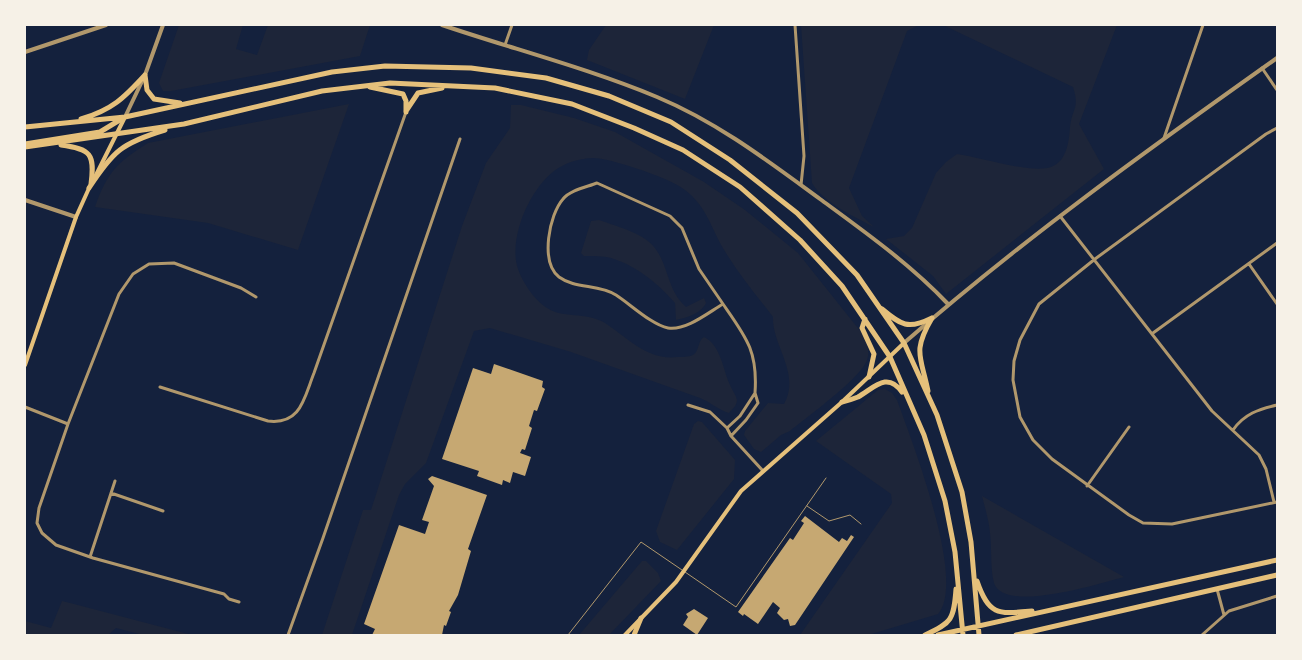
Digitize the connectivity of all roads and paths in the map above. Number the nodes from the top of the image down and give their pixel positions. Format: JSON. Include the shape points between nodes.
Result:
{"nodes":[{"id":1,"x":106,"y":25,"type":"edge"},
{"id":2,"x":163,"y":25,"type":"edge"},
{"id":3,"x":442,"y":25,"type":"edge"},
{"id":4,"x":512,"y":25,"type":"edge"},
{"id":5,"x":796,"y":25,"type":"edge"},
{"id":6,"x":1203,"y":25,"type":"edge"},
{"id":7,"x":506,"y":45,"type":"junction"},
{"id":8,"x":25,"y":52,"type":"edge"},
{"id":9,"x":1277,"y":58,"type":"edge"},
{"id":10,"x":1262,"y":68,"type":"junction"},
{"id":11,"x":145,"y":75,"type":"junction"},
{"id":12,"x":364,"y":86,"type":"junction"},
{"id":13,"x":449,"y":86,"type":"junction"},
{"id":14,"x":1277,"y":90,"type":"edge"},
{"id":15,"x":188,"y":103,"type":"junction"},
{"id":16,"x":406,"y":112,"type":"junction"},
{"id":17,"x":125,"y":117,"type":"junction"},
{"id":18,"x":68,"y":123,"type":"junction"},
{"id":19,"x":184,"y":124,"type":"junction"},
{"id":20,"x":25,"y":127,"type":"edge"},
{"id":21,"x":1277,"y":128,"type":"edge"},
{"id":22,"x":115,"y":135,"type":"junction"},
{"id":23,"x":460,"y":139,"type":"dead end"},
{"id":24,"x":1163,"y":141,"type":"junction"},
{"id":25,"x":25,"y":145,"type":"edge"},
{"id":26,"x":53,"y":145,"type":"junction"},
{"id":27,"x":801,"y":185,"type":"junction"},
{"id":28,"x":90,"y":186,"type":"junction"},
{"id":29,"x":25,"y":200,"type":"edge"},
{"id":30,"x":1060,"y":216,"type":"junction"},
{"id":31,"x":76,"y":217,"type":"junction"},
{"id":32,"x":1277,"y":243,"type":"edge"},
{"id":33,"x":1095,"y":259,"type":"junction"},
{"id":34,"x":1249,"y":264,"type":"junction"},
{"id":35,"x":256,"y":297,"type":"dead end"},
{"id":36,"x":723,"y":304,"type":"junction"},
{"id":37,"x":876,"y":304,"type":"junction"},
{"id":38,"x":948,"y":304,"type":"junction"},
{"id":39,"x":1277,"y":304,"type":"edge"},
{"id":40,"x":932,"y":318,"type":"junction"},
{"id":41,"x":865,"y":320,"type":"junction"},
{"id":42,"x":1153,"y":333,"type":"junction"},
{"id":43,"x":904,"y":343,"type":"junction"},
{"id":44,"x":890,"y":357,"type":"junction"},
{"id":45,"x":25,"y":365,"type":"edge"},
{"id":46,"x":868,"y":376,"type":"junction"},
{"id":47,"x":160,"y":387,"type":"dead end"},
{"id":48,"x":755,"y":393,"type":"junction"},
{"id":49,"x":930,"y":399,"type":"junction"},
{"id":50,"x":842,"y":402,"type":"junction"},
{"id":51,"x":747,"y":404,"type":"junction"},
{"id":52,"x":688,"y":405,"type":"dead end"},
{"id":53,"x":1277,"y":405,"type":"edge"},
{"id":54,"x":25,"y":407,"type":"edge"},
{"id":55,"x":754,"y":408,"type":"junction"},
{"id":56,"x":913,"y":408,"type":"junction"},
{"id":57,"x":68,"y":424,"type":"junction"},
{"id":58,"x":1129,"y":427,"type":"dead end"},
{"id":59,"x":727,"y":428,"type":"junction"},
{"id":60,"x":1233,"y":430,"type":"junction"},
{"id":61,"x":731,"y":436,"type":"junction"},
{"id":62,"x":763,"y":471,"type":"junction"},
{"id":63,"x":826,"y":478,"type":"dead end"},
{"id":64,"x":115,"y":481,"type":"dead end"},
{"id":65,"x":1087,"y":486,"type":"junction"},
{"id":66,"x":111,"y":492,"type":"junction"},
{"id":67,"x":1276,"y":502,"type":"edge"},
{"id":68,"x":807,"y":506,"type":"junction"},
{"id":69,"x":163,"y":511,"type":"dead end"},
{"id":70,"x":861,"y":524,"type":"dead end"},
{"id":71,"x":90,"y":557,"type":"junction"},
{"id":72,"x":1277,"y":560,"type":"edge"},
{"id":73,"x":684,"y":571,"type":"junction"},
{"id":74,"x":957,"y":571,"type":"junction"},
{"id":75,"x":974,"y":574,"type":"junction"},
{"id":76,"x":1277,"y":576,"type":"edge"},
{"id":77,"x":1217,"y":589,"type":"junction"},
{"id":78,"x":1277,"y":596,"type":"edge"},
{"id":79,"x":239,"y":602,"type":"dead end"},
{"id":80,"x":1053,"y":609,"type":"junction"},
{"id":81,"x":1224,"y":615,"type":"junction"},
{"id":82,"x":641,"y":618,"type":"junction"},
{"id":83,"x":979,"y":626,"type":"junction"},
{"id":84,"x":962,"y":632,"type":"edge"},
{"id":85,"x":1030,"y":632,"type":"junction"},
{"id":86,"x":288,"y":635,"type":"edge"},
{"id":87,"x":568,"y":635,"type":"edge"},
{"id":88,"x":625,"y":635,"type":"edge"},
{"id":89,"x":634,"y":635,"type":"edge"},
{"id":90,"x":925,"y":635,"type":"edge"},
{"id":91,"x":938,"y":635,"type":"edge"},
{"id":92,"x":979,"y":635,"type":"edge"},
{"id":93,"x":1016,"y":635,"type":"edge"},
{"id":94,"x":1023,"y":635,"type":"edge"},
{"id":95,"x":1203,"y":635,"type":"edge"}],
"edges":[{"from":1,"to":8,"type":"street"},
{"from":2,"to":11,"type":"street"},
{"from":3,"to":7,"type":"street"},
{"from":4,"to":7,"type":"street"},
{"from":5,"to":27,"type":"street","via":[[804,156]]},
{"from":6,"to":24,"type":"street"},
{"from":7,"to":27,"type":"street","via":[[657,97],[718,127]]},
{"from":9,"to":10,"type":"street"},
{"from":10,"to":14,"type":"street"},
{"from":10,"to":24,"type":"street"},
{"from":11,"to":15,"type":"highway","via":[[147,90],[154,99]]},
{"from":11,"to":17,"type":"street"},
{"from":11,"to":18,"type":"highway","via":[[112,107]]},
{"from":12,"to":13,"type":"highway","via":[[390,83]]},
{"from":12,"to":16,"type":"highway","via":[[400,93],[406,101]]},
{"from":12,"to":19,"type":"highway","via":[[322,91]]},
{"from":13,"to":16,"type":"highway","via":[[418,93]]},
{"from":13,"to":41,"type":"highway","via":[[495,88],[572,104],[683,150],[740,187],[800,240],[842,286]]},
{"from":15,"to":17,"type":"highway"},
{"from":15,"to":37,"type":"highway","via":[[332,72],[384,66],[471,68],[546,78],[609,96],[671,122],[767,188],[828,243],[857,275]]},
{"from":16,"to":47,"type":"street","via":[[314,373],[297,412],[285,421],[268,421]]},
{"from":17,"to":18,"type":"highway"},
{"from":17,"to":22,"type":"main road"},
{"from":17,"to":25,"type":"highway","via":[[100,132]]},
{"from":18,"to":20,"type":"highway"},
{"from":19,"to":22,"type":"highway"},
{"from":19,"to":28,"type":"highway","via":[[138,138],[116,151]]},
{"from":21,"to":33,"type":"street"},
{"from":22,"to":26,"type":"highway"},
{"from":22,"to":28,"type":"main road"},
{"from":23,"to":86,"type":"street"},
{"from":24,"to":30,"type":"street"},
{"from":25,"to":26,"type":"highway"},
{"from":26,"to":28,"type":"highway","via":[[78,147],[88,153],[93,163]]},
{"from":27,"to":38,"type":"street","via":[[914,270]]},
{"from":28,"to":31,"type":"main road"},
{"from":29,"to":31,"type":"street"},
{"from":30,"to":33,"type":"street"},
{"from":30,"to":38,"type":"street"},
{"from":31,"to":45,"type":"main road"},
{"from":32,"to":34,"type":"street"},
{"from":33,"to":42,"type":"street"},
{"from":33,"to":65,"type":"street","via":[[1040,304],[1020,340],[1013,372],[1020,417],[1033,440]]},
{"from":34,"to":39,"type":"street"},
{"from":34,"to":42,"type":"street"},
{"from":35,"to":57,"type":"street","via":[[242,288],[174,262],[149,264],[133,274],[119,294]]},
{"from":36,"to":36,"type":"street","via":[[699,269],[682,228],[670,216],[598,183],[563,198],[547,235],[548,255],[556,275],[567,282],[614,294],[668,328],[690,322]]},
{"from":36,"to":48,"type":"street","via":[[748,340],[755,366]]},
{"from":37,"to":40,"type":"highway","via":[[902,324],[916,325]]},
{"from":37,"to":43,"type":"highway"},
{"from":38,"to":40,"type":"street"},
{"from":40,"to":43,"type":"street"},
{"from":40,"to":49,"type":"highway","via":[[921,336],[919,351]]},
{"from":41,"to":44,"type":"highway"},
{"from":41,"to":46,"type":"highway","via":[[862,328],[874,354]]},
{"from":42,"to":60,"type":"street","via":[[1212,411]]},
{"from":43,"to":44,"type":"main road"},
{"from":43,"to":49,"type":"highway"},
{"from":44,"to":46,"type":"main road"},
{"from":44,"to":56,"type":"highway"},
{"from":46,"to":50,"type":"main road"},
{"from":48,"to":51,"type":"street"},
{"from":48,"to":55,"type":"street","via":[[758,403]]},
{"from":49,"to":75,"type":"highway","via":[[962,492]]},
{"from":50,"to":56,"type":"highway","via":[[858,397],[873,386],[891,382],[897,385]]},
{"from":50,"to":62,"type":"main road"},
{"from":51,"to":55,"type":"street"},
{"from":51,"to":59,"type":"street"},
{"from":52,"to":59,"type":"street","via":[[710,412]]},
{"from":53,"to":60,"type":"street","via":[[1244,417]]},
{"from":54,"to":57,"type":"street"},
{"from":55,"to":61,"type":"street"},
{"from":56,"to":74,"type":"highway","via":[[938,476]]},
{"from":57,"to":71,"type":"street","via":[[39,508],[37,523],[42,533],[56,545]]},
{"from":58,"to":65,"type":"street"},
{"from":59,"to":61,"type":"street"},
{"from":60,"to":67,"type":"street","via":[[1263,462]]},
{"from":61,"to":62,"type":"street"},
{"from":62,"to":73,"type":"main road","via":[[735,498]]},
{"from":63,"to":68,"type":"lane"},
{"from":64,"to":66,"type":"street"},
{"from":65,"to":67,"type":"street","via":[[1129,515],[1158,525]]},
{"from":66,"to":69,"type":"street"},
{"from":66,"to":71,"type":"street"},
{"from":68,"to":70,"type":"lane","via":[[829,521],[850,515]]},
{"from":68,"to":73,"type":"lane","via":[[736,607]]},
{"from":71,"to":79,"type":"street","via":[[224,594]]},
{"from":72,"to":80,"type":"highway"},
{"from":73,"to":82,"type":"main road"},
{"from":73,"to":87,"type":"lane","via":[[641,542]]},
{"from":74,"to":84,"type":"highway"},
{"from":74,"to":90,"type":"highway","via":[[952,619]]},
{"from":75,"to":80,"type":"highway","via":[[984,601],[998,612]]},
{"from":75,"to":83,"type":"highway"},
{"from":76,"to":77,"type":"highway"},
{"from":77,"to":81,"type":"street"},
{"from":77,"to":85,"type":"highway"},
{"from":78,"to":81,"type":"street"},
{"from":80,"to":83,"type":"highway"},
{"from":81,"to":95,"type":"street"},
{"from":82,"to":88,"type":"main road"},
{"from":82,"to":89,"type":"highway"},
{"from":83,"to":84,"type":"highway"},
{"from":83,"to":92,"type":"highway"},
{"from":84,"to":91,"type":"highway"},
{"from":85,"to":93,"type":"highway"},
{"from":85,"to":94,"type":"highway"}]}
